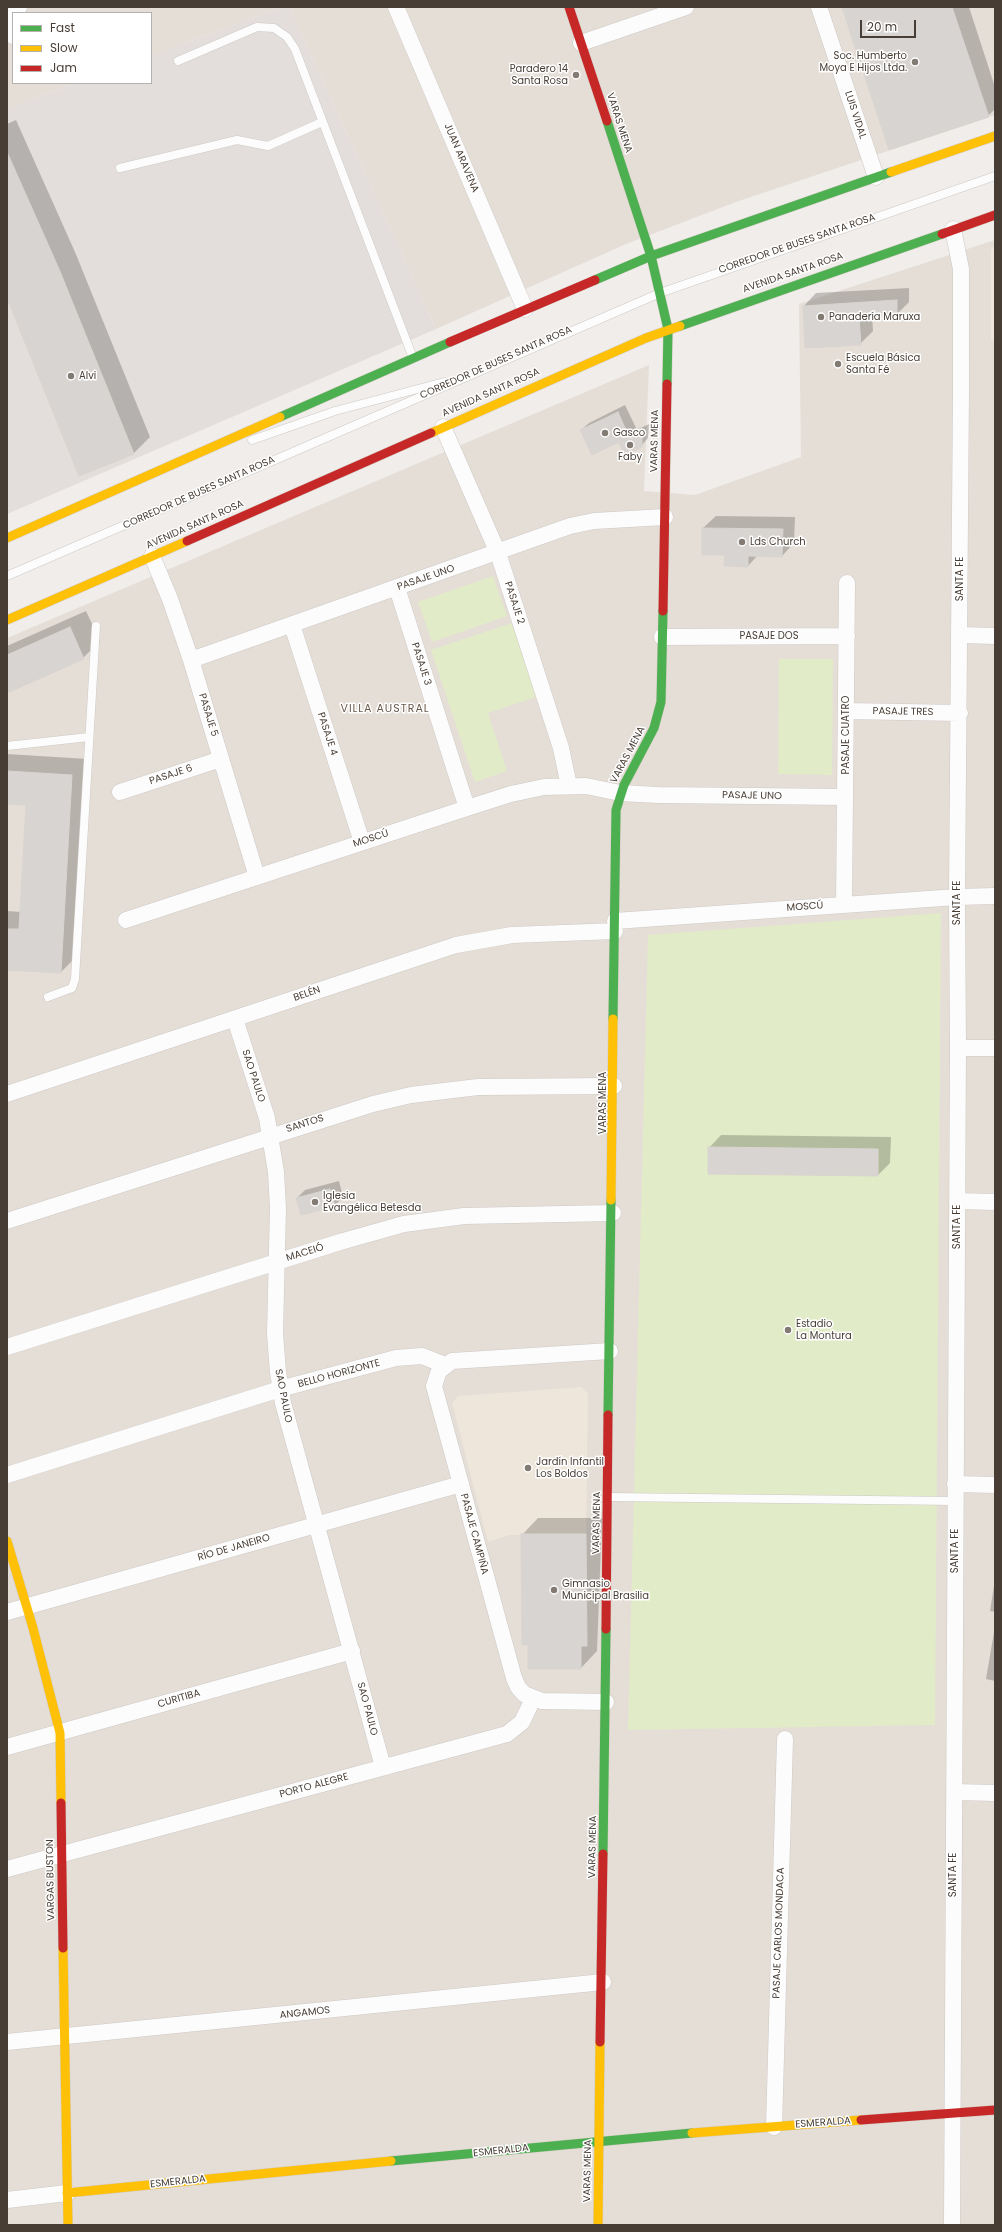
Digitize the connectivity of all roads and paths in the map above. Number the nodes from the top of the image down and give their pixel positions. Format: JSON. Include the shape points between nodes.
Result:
{"nodes":[{"id":1,"x":19,"y":7,"type":"edge"},
{"id":2,"x":396,"y":7,"type":"edge"},
{"id":3,"x":570,"y":7,"type":"edge"},
{"id":4,"x":686,"y":7,"type":"edge"},
{"id":5,"x":819,"y":7,"type":"edge"},
{"id":6,"x":7,"y":12,"type":"edge"},
{"id":7,"x":7,"y":22,"type":"edge"},
{"id":8,"x":12,"y":34,"type":"edge"},
{"id":9,"x":581,"y":42,"type":"junction"},
{"id":10,"x":178,"y":61,"type":"dead end"},
{"id":11,"x":322,"y":122,"type":"junction"},
{"id":12,"x":995,"y":136,"type":"edge"},
{"id":13,"x":120,"y":168,"type":"dead end"},
{"id":14,"x":995,"y":176,"type":"edge"},
{"id":15,"x":876,"y":177,"type":"junction"},
{"id":16,"x":995,"y":215,"type":"edge"},
{"id":17,"x":953,"y":229,"type":"junction"},
{"id":18,"x":651,"y":256,"type":"junction"},
{"id":19,"x":660,"y":293,"type":"junction"},
{"id":20,"x":525,"y":309,"type":"junction"},
{"id":21,"x":668,"y":329,"type":"junction"},
{"id":22,"x":414,"y":358,"type":"junction"},
{"id":23,"x":468,"y":376,"type":"junction"},
{"id":24,"x":443,"y":427,"type":"junction"},
{"id":25,"x":202,"y":453,"type":"junction"},
{"id":26,"x":665,"y":517,"type":"junction"},
{"id":27,"x":7,"y":538,"type":"edge"},
{"id":28,"x":498,"y":553,"type":"junction"},
{"id":29,"x":152,"y":556,"type":"junction"},
{"id":30,"x":7,"y":576,"type":"edge"},
{"id":31,"x":847,"y":583,"type":"dead end"},
{"id":32,"x":397,"y":588,"type":"junction"},
{"id":33,"x":7,"y":620,"type":"edge"},
{"id":34,"x":292,"y":625,"type":"junction"},
{"id":35,"x":96,"y":626,"type":"dead end"},
{"id":36,"x":960,"y":635,"type":"junction"},
{"id":37,"x":846,"y":636,"type":"junction"},
{"id":38,"x":995,"y":636,"type":"edge"},
{"id":39,"x":662,"y":637,"type":"junction"},
{"id":40,"x":191,"y":660,"type":"junction"},
{"id":41,"x":846,"y":711,"type":"junction"},
{"id":42,"x":960,"y":713,"type":"junction"},
{"id":43,"x":89,"y":737,"type":"junction"},
{"id":44,"x":7,"y":746,"type":"edge"},
{"id":45,"x":221,"y":759,"type":"junction"},
{"id":46,"x":569,"y":786,"type":"junction"},
{"id":47,"x":120,"y":792,"type":"dead end"},
{"id":48,"x":620,"y":793,"type":"junction"},
{"id":49,"x":846,"y":797,"type":"junction"},
{"id":50,"x":467,"y":808,"type":"junction"},
{"id":51,"x":362,"y":842,"type":"junction"},
{"id":52,"x":257,"y":877,"type":"junction"},
{"id":53,"x":995,"y":896,"type":"edge"},
{"id":54,"x":957,"y":897,"type":"junction"},
{"id":55,"x":844,"y":905,"type":"junction"},
{"id":56,"x":126,"y":920,"type":"dead end"},
{"id":57,"x":615,"y":926,"type":"junction"},
{"id":58,"x":48,"y":998,"type":"dead end"},
{"id":59,"x":235,"y":1019,"type":"junction"},
{"id":60,"x":958,"y":1048,"type":"junction"},
{"id":61,"x":995,"y":1048,"type":"edge"},
{"id":62,"x":614,"y":1086,"type":"junction"},
{"id":63,"x":7,"y":1094,"type":"edge"},
{"id":64,"x":271,"y":1135,"type":"junction"},
{"id":65,"x":957,"y":1202,"type":"junction"},
{"id":66,"x":995,"y":1202,"type":"edge"},
{"id":67,"x":613,"y":1213,"type":"junction"},
{"id":68,"x":7,"y":1221,"type":"edge"},
{"id":69,"x":278,"y":1262,"type":"junction"},
{"id":70,"x":7,"y":1347,"type":"edge"},
{"id":71,"x":610,"y":1352,"type":"junction"},
{"id":72,"x":445,"y":1365,"type":"junction"},
{"id":73,"x":280,"y":1390,"type":"junction"},
{"id":74,"x":7,"y":1475,"type":"edge"},
{"id":75,"x":461,"y":1484,"type":"junction"},
{"id":76,"x":955,"y":1484,"type":"junction"},
{"id":77,"x":995,"y":1485,"type":"edge"},
{"id":78,"x":608,"y":1497,"type":"junction"},
{"id":79,"x":955,"y":1501,"type":"junction"},
{"id":80,"x":316,"y":1525,"type":"junction"},
{"id":81,"x":7,"y":1541,"type":"edge"},
{"id":82,"x":26,"y":1606,"type":"junction"},
{"id":83,"x":7,"y":1612,"type":"edge"},
{"id":84,"x":352,"y":1651,"type":"junction"},
{"id":85,"x":533,"y":1699,"type":"junction"},
{"id":86,"x":606,"y":1702,"type":"junction"},
{"id":87,"x":60,"y":1733,"type":"junction"},
{"id":88,"x":785,"y":1739,"type":"dead end"},
{"id":89,"x":7,"y":1747,"type":"edge"},
{"id":90,"x":383,"y":1767,"type":"junction"},
{"id":91,"x":954,"y":1792,"type":"junction"},
{"id":92,"x":995,"y":1793,"type":"edge"},
{"id":93,"x":62,"y":1854,"type":"junction"},
{"id":94,"x":7,"y":1869,"type":"edge"},
{"id":95,"x":603,"y":1982,"type":"junction"},
{"id":96,"x":64,"y":2037,"type":"junction"},
{"id":97,"x":7,"y":2042,"type":"edge"},
{"id":98,"x":995,"y":2110,"type":"edge"},
{"id":99,"x":952,"y":2113,"type":"junction"},
{"id":100,"x":774,"y":2127,"type":"junction"},
{"id":101,"x":600,"y":2141,"type":"junction"},
{"id":102,"x":67,"y":2194,"type":"junction"},
{"id":103,"x":7,"y":2200,"type":"edge"},
{"id":104,"x":68,"y":2225,"type":"edge"},
{"id":105,"x":598,"y":2225,"type":"edge"},
{"id":106,"x":952,"y":2225,"type":"edge"}],
"edges":[{"from":1,"to":6,"type":"street"},
{"from":2,"to":20,"type":"street","name":"JUAN ARAVENA"},
{"from":3,"to":9,"type":"street","name":"VARAS MENA"},
{"from":4,"to":9,"type":"street"},
{"from":5,"to":15,"type":"street","name":"LUIS VIDAL"},
{"from":7,"to":8,"type":"street"},
{"from":9,"to":18,"type":"street","name":"VARAS MENA"},
{"from":10,"to":11,"type":"lane","via":[[253,28],[274,28],[292,42]]},
{"from":11,"to":13,"type":"lane","via":[[268,146],[237,140]]},
{"from":11,"to":22,"type":"lane"},
{"from":12,"to":15,"type":"street"},
{"from":14,"to":19,"type":"lane","name":"CORREDOR DE BUSES SANTA ROSA"},
{"from":15,"to":18,"type":"street"},
{"from":16,"to":17,"type":"street","name":"AVENIDA SANTA ROSA"},
{"from":17,"to":21,"type":"street","name":"AVENIDA SANTA ROSA"},
{"from":17,"to":36,"type":"street","name":"SANTA FE","via":[[961,269]]},
{"from":18,"to":19,"type":"street","name":"VARAS MENA"},
{"from":18,"to":20,"type":"street"},
{"from":19,"to":21,"type":"street","name":"VARAS MENA"},
{"from":19,"to":23,"type":"lane","name":"CORREDOR DE BUSES SANTA ROSA"},
{"from":20,"to":22,"type":"street"},
{"from":21,"to":24,"type":"street","name":"AVENIDA SANTA ROSA"},
{"from":21,"to":26,"type":"street","name":"VARAS MENA"},
{"from":22,"to":25,"type":"street"},
{"from":23,"to":25,"type":"lane","via":[[364,402],[262,437]]},
{"from":23,"to":30,"type":"lane","name":"CORREDOR DE BUSES SANTA ROSA"},
{"from":24,"to":28,"type":"street","name":"PASAJE 2"},
{"from":24,"to":29,"type":"street","name":"AVENIDA SANTA ROSA"},
{"from":25,"to":27,"type":"street"},
{"from":26,"to":28,"type":"street","name":"PASAJE UNO","via":[[606,519],[582,523]]},
{"from":26,"to":39,"type":"street","name":"VARAS MENA"},
{"from":28,"to":32,"type":"street","name":"PASAJE UNO"},
{"from":28,"to":46,"type":"street","name":"PASAJE 2","via":[[561,748]]},
{"from":29,"to":33,"type":"street","name":"AVENIDA SANTA ROSA"},
{"from":29,"to":40,"type":"street","name":"PASAJE 5"},
{"from":31,"to":37,"type":"street","name":"PASAJE CUATRO"},
{"from":32,"to":34,"type":"street","name":"PASAJE UNO"},
{"from":32,"to":50,"type":"street","name":"PASAJE 3"},
{"from":34,"to":40,"type":"street","name":"PASAJE UNO"},
{"from":34,"to":51,"type":"street","name":"PASAJE 4"},
{"from":35,"to":43,"type":"lane"},
{"from":36,"to":38,"type":"street"},
{"from":36,"to":42,"type":"street","name":"SANTA FE"},
{"from":37,"to":39,"type":"street","name":"PASAJE DOS"},
{"from":37,"to":41,"type":"street","name":"PASAJE CUATRO"},
{"from":39,"to":48,"type":"street","name":"VARAS MENA","via":[[661,702],[657,720]]},
{"from":40,"to":45,"type":"street","name":"PASAJE 5"},
{"from":41,"to":42,"type":"street","name":"PASAJE TRES"},
{"from":41,"to":49,"type":"street","name":"PASAJE CUATRO"},
{"from":42,"to":54,"type":"street","name":"SANTA FE"},
{"from":43,"to":44,"type":"lane"},
{"from":43,"to":58,"type":"lane","via":[[76,978],[72,988]]},
{"from":45,"to":47,"type":"street","name":"PASAJE 6"},
{"from":45,"to":52,"type":"street","name":"PASAJE 5"},
{"from":46,"to":48,"type":"street","name":"MOSCÚ"},
{"from":46,"to":50,"type":"street","name":"MOSCÚ","via":[[527,790]]},
{"from":48,"to":49,"type":"street","name":"PASAJE UNO"},
{"from":48,"to":57,"type":"street","name":"VARAS MENA","via":[[616,810]]},
{"from":49,"to":55,"type":"street","name":"PASAJE CUATRO"},
{"from":50,"to":51,"type":"street","name":"MOSCÚ"},
{"from":51,"to":52,"type":"street","name":"MOSCÚ"},
{"from":52,"to":56,"type":"street","name":"MOSCÚ"},
{"from":53,"to":54,"type":"street","name":"MOSCÚ"},
{"from":54,"to":55,"type":"street","name":"MOSCÚ"},
{"from":54,"to":60,"type":"street","name":"SANTA FE"},
{"from":55,"to":57,"type":"street","name":"MOSCÚ"},
{"from":57,"to":59,"type":"street","name":"BELÉN","via":[[512,935],[456,945]]},
{"from":57,"to":62,"type":"street","name":"VARAS MENA"},
{"from":59,"to":63,"type":"street","name":"BELÉN"},
{"from":59,"to":64,"type":"street","name":"SAO PAULO"},
{"from":60,"to":61,"type":"street"},
{"from":60,"to":65,"type":"street","name":"SANTA FE"},
{"from":62,"to":64,"type":"street","name":"SANTOS","via":[[478,1087],[444,1090],[373,1104]]},
{"from":62,"to":67,"type":"street","name":"VARAS MENA"},
{"from":64,"to":68,"type":"street","name":"SANTOS"},
{"from":64,"to":69,"type":"street","name":"SAO PAULO","via":[[278,1208]]},
{"from":65,"to":66,"type":"street"},
{"from":65,"to":76,"type":"street","name":"SANTA FE"},
{"from":67,"to":69,"type":"street","name":"MACEIÓ","via":[[491,1215],[436,1219],[379,1231]]},
{"from":67,"to":71,"type":"street","name":"VARAS MENA"},
{"from":69,"to":70,"type":"street","name":"MACEIÓ"},
{"from":69,"to":73,"type":"street","name":"SAO PAULO","via":[[276,1334]]},
{"from":71,"to":72,"type":"street","via":[[460,1360]]},
{"from":71,"to":78,"type":"street","name":"VARAS MENA"},
{"from":72,"to":73,"type":"street","name":"BELLO HORIZONTE","via":[[422,1356],[396,1358]]},
{"from":72,"to":75,"type":"street","name":"PASAJE CAMPIÑA","via":[[435,1378],[435,1394]]},
{"from":73,"to":74,"type":"street","name":"BELLO HORIZONTE"},
{"from":73,"to":80,"type":"street","name":"SAO PAULO"},
{"from":75,"to":80,"type":"street","name":"RÍO DE JANEIRO"},
{"from":75,"to":85,"type":"street","name":"PASAJE CAMPIÑA","via":[[514,1678],[524,1694]]},
{"from":76,"to":77,"type":"street"},
{"from":76,"to":79,"type":"street","name":"SANTA FE"},
{"from":78,"to":79,"type":"lane"},
{"from":78,"to":86,"type":"street","name":"VARAS MENA"},
{"from":79,"to":91,"type":"street","name":"SANTA FE"},
{"from":80,"to":82,"type":"street","name":"RÍO DE JANEIRO"},
{"from":80,"to":84,"type":"street","name":"SAO PAULO"},
{"from":81,"to":82,"type":"street","name":"VARGAS BUSTON"},
{"from":82,"to":83,"type":"street","name":"RÍO DE JANEIRO"},
{"from":82,"to":87,"type":"street","name":"VARGAS BUSTON"},
{"from":84,"to":87,"type":"street","name":"CURITIBA"},
{"from":84,"to":90,"type":"street","name":"SAO PAULO"},
{"from":85,"to":86,"type":"street","via":[[555,1702]]},
{"from":85,"to":90,"type":"street","name":"PORTO ALEGRE","via":[[522,1722],[512,1731]]},
{"from":86,"to":95,"type":"street","name":"VARAS MENA"},
{"from":87,"to":89,"type":"street","name":"CURITIBA"},
{"from":87,"to":93,"type":"street","name":"VARGAS BUSTON"},
{"from":88,"to":100,"type":"street","name":"PASAJE CARLOS MONDACA"},
{"from":90,"to":93,"type":"street","name":"PORTO ALEGRE"},
{"from":91,"to":92,"type":"street"},
{"from":91,"to":99,"type":"street","name":"SANTA FE"},
{"from":93,"to":94,"type":"street","name":"PORTO ALEGRE"},
{"from":93,"to":96,"type":"street","name":"VARGAS BUSTON"},
{"from":95,"to":96,"type":"street","name":"ANGAMOS"},
{"from":95,"to":101,"type":"street","name":"VARAS MENA"},
{"from":96,"to":97,"type":"street","name":"ANGAMOS"},
{"from":96,"to":102,"type":"street","name":"VARGAS BUSTON"},
{"from":98,"to":99,"type":"street","name":"ESMERALDA"},
{"from":99,"to":100,"type":"street","name":"ESMERALDA"},
{"from":99,"to":106,"type":"street","name":"SANTA FE"},
{"from":100,"to":101,"type":"street","name":"ESMERALDA"},
{"from":101,"to":102,"type":"street","name":"ESMERALDA"},
{"from":101,"to":105,"type":"street","name":"VARAS MENA"},
{"from":102,"to":103,"type":"street","name":"ESMERALDA"},
{"from":102,"to":104,"type":"street","name":"VARGAS BUSTON"}]}
